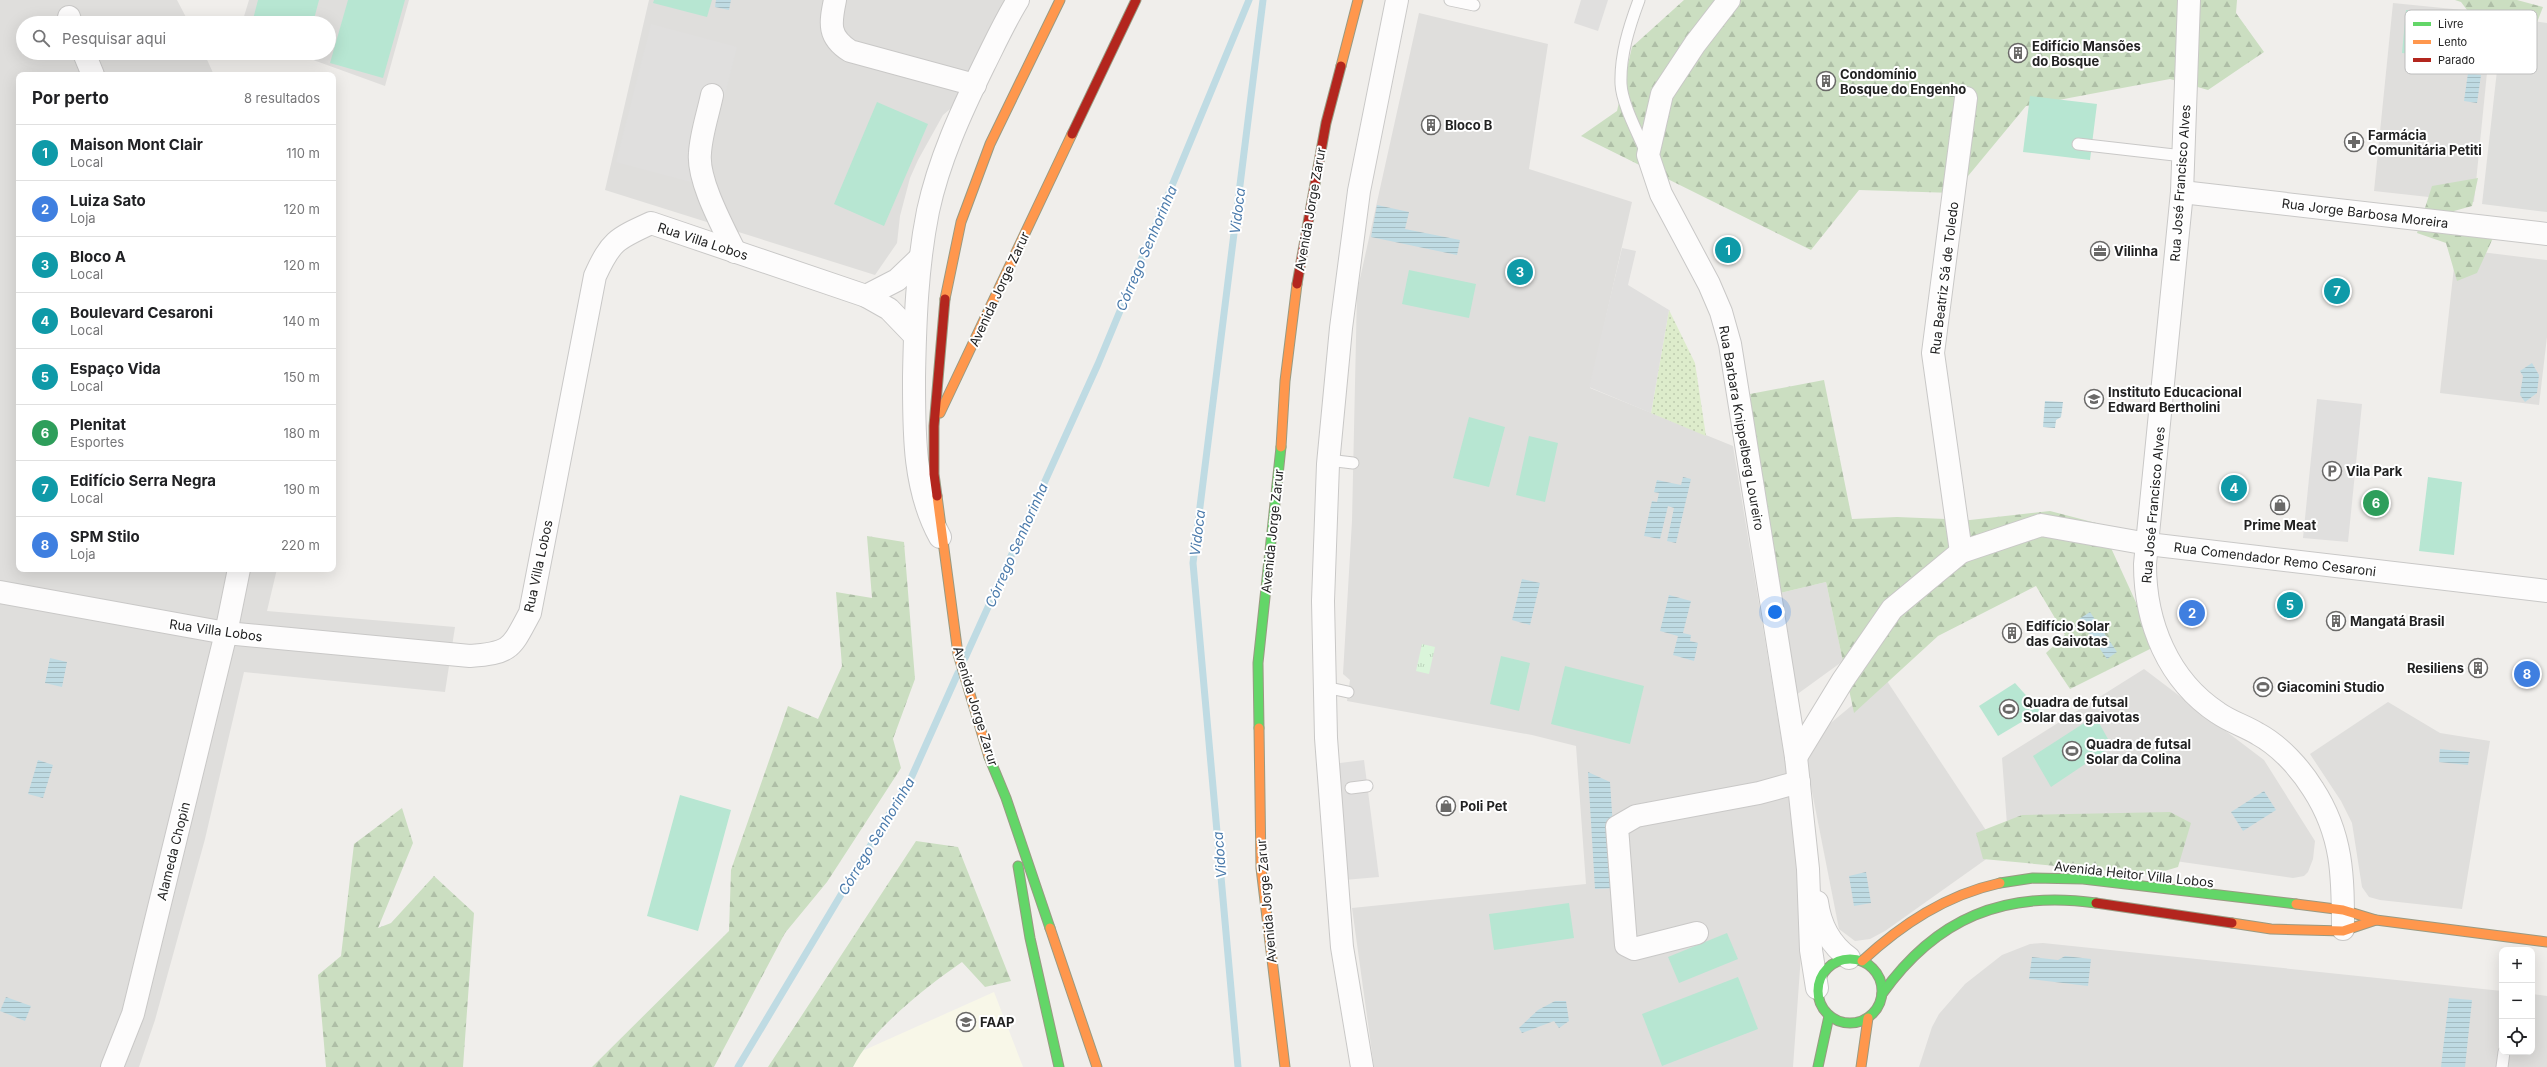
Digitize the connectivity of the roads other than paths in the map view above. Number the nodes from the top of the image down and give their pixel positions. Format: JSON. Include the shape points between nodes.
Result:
{"nodes":[{"id":1,"x":835,"y":0,"type":"edge"},
{"id":2,"x":1018,"y":0,"type":"edge"},
{"id":3,"x":1060,"y":0,"type":"edge"},
{"id":4,"x":1136,"y":0,"type":"edge"},
{"id":5,"x":1358,"y":0,"type":"edge"},
{"id":6,"x":1397,"y":0,"type":"edge"},
{"id":7,"x":1450,"y":0,"type":"edge"},
{"id":8,"x":1639,"y":0,"type":"edge"},
{"id":9,"x":1729,"y":0,"type":"edge"},
{"id":10,"x":2189,"y":0,"type":"edge"},
{"id":11,"x":1474,"y":5,"type":"dead end"},
{"id":12,"x":87,"y":60,"type":"edge"},
{"id":13,"x":92,"y":72,"type":"edge"},
{"id":14,"x":975,"y":85,"type":"junction"},
{"id":15,"x":712,"y":95,"type":"dead end"},
{"id":16,"x":1966,"y":98,"type":"dead end"},
{"id":17,"x":2078,"y":144,"type":"dead end"},
{"id":18,"x":1648,"y":155,"type":"junction"},
{"id":19,"x":2183,"y":156,"type":"junction"},
{"id":20,"x":2182,"y":192,"type":"junction"},
{"id":21,"x":2547,"y":234,"type":"edge"},
{"id":22,"x":735,"y":252,"type":"junction"},
{"id":23,"x":920,"y":258,"type":"junction"},
{"id":24,"x":866,"y":296,"type":"junction"},
{"id":25,"x":915,"y":336,"type":"junction"},
{"id":26,"x":934,"y":426,"type":"junction"},
{"id":27,"x":1328,"y":460,"type":"junction"},
{"id":28,"x":1353,"y":463,"type":"dead end"},
{"id":29,"x":2148,"y":544,"type":"junction"},
{"id":30,"x":943,"y":552,"type":"junction"},
{"id":31,"x":1961,"y":552,"type":"junction"},
{"id":32,"x":238,"y":572,"type":"edge"},
{"id":33,"x":2547,"y":591,"type":"edge"},
{"id":34,"x":0,"y":592,"type":"edge"},
{"id":35,"x":226,"y":633,"type":"junction"},
{"id":36,"x":1325,"y":687,"type":"junction"},
{"id":37,"x":1348,"y":692,"type":"dead end"},
{"id":38,"x":1796,"y":757,"type":"junction"},
{"id":39,"x":1799,"y":782,"type":"junction"},
{"id":40,"x":1367,"y":786,"type":"dead end"},
{"id":41,"x":1351,"y":788,"type":"dead end"},
{"id":42,"x":1006,"y":798,"type":"junction"},
{"id":43,"x":1808,"y":869,"type":"junction"},
{"id":44,"x":2343,"y":910,"type":"junction"},
{"id":45,"x":2376,"y":920,"type":"junction"},
{"id":46,"x":2343,"y":931,"type":"junction"},
{"id":47,"x":1697,"y":933,"type":"dead end"},
{"id":48,"x":2547,"y":942,"type":"edge"},
{"id":49,"x":2518,"y":944,"type":"edge"},
{"id":50,"x":1856,"y":960,"type":"junction"},
{"id":51,"x":1817,"y":988,"type":"junction"},
{"id":52,"x":1882,"y":994,"type":"junction"},
{"id":53,"x":1829,"y":1016,"type":"junction"},
{"id":54,"x":1868,"y":1018,"type":"junction"},
{"id":55,"x":2504,"y":1055,"type":"edge"},
{"id":56,"x":1282,"y":1056,"type":"junction"},
{"id":57,"x":112,"y":1067,"type":"edge"},
{"id":58,"x":1059,"y":1067,"type":"edge"},
{"id":59,"x":1097,"y":1067,"type":"edge"},
{"id":60,"x":1285,"y":1067,"type":"edge"},
{"id":61,"x":1288,"y":1067,"type":"edge"},
{"id":62,"x":1362,"y":1067,"type":"edge"},
{"id":63,"x":1818,"y":1067,"type":"edge"},
{"id":64,"x":1861,"y":1067,"type":"edge"},
{"id":65,"x":2502,"y":1067,"type":"edge"}],
"edges":[{"from":1,"to":14,"type":"street","via":[[832,33],[840,44],[850,51]]},
{"from":2,"to":14,"type":"street"},
{"from":3,"to":26,"type":"main road","name":"Avenida Jorge Zarur","via":[[990,144],[961,222],[943,310]]},
{"from":4,"to":26,"type":"main road","name":"Avenida Jorge Zarur"},
{"from":5,"to":56,"type":"main road","name":"Avenida Jorge Zarur","via":[[1326,123],[1301,255],[1285,381],[1278,488],[1258,664],[1261,868]]},
{"from":6,"to":27,"type":"street","via":[[1359,191],[1341,328]]},
{"from":7,"to":11,"type":"lane"},
{"from":8,"to":18,"type":"lane","via":[[1623,52],[1621,85],[1633,123]]},
{"from":9,"to":18,"type":"street","via":[[1695,44],[1662,94]]},
{"from":10,"to":19,"type":"street","name":"Rua José Francisco Alves"},
{"from":12,"to":13,"type":"street"},
{"from":14,"to":23,"type":"street","via":[[946,149],[937,177]]},
{"from":15,"to":22,"type":"street","via":[[699,154],[704,180],[716,213]]},
{"from":16,"to":31,"type":"street","name":"Rua Beatriz Sá de Toledo","via":[[1933,353]]},
{"from":17,"to":19,"type":"lane"},
{"from":18,"to":38,"type":"street","name":"Rua Barbara Knippelberg Loureiro","via":[[1661,194],[1709,284],[1721,312],[1730,344]]},
{"from":19,"to":20,"type":"street","name":"Rua José Francisco Alves"},
{"from":20,"to":21,"type":"street","name":"Rua Jorge Barbosa Moreira"},
{"from":20,"to":29,"type":"street","name":"Rua José Francisco Alves"},
{"from":22,"to":24,"type":"street","name":"Rua Villa Lobos"},
{"from":22,"to":35,"type":"street","name":"Rua Villa Lobos","via":[[651,223],[626,234],[608,248],[595,276],[530,613],[513,646],[494,654],[470,656]]},
{"from":23,"to":24,"type":"street","via":[[897,280]]},
{"from":23,"to":25,"type":"street"},
{"from":24,"to":25,"type":"street","name":"Rua Villa Lobos","via":[[889,309]]},
{"from":25,"to":30,"type":"street","via":[[913,425],[917,459],[930,519]]},
{"from":26,"to":30,"type":"main road","name":"Avenida Jorge Zarur","via":[[934,474]]},
{"from":27,"to":28,"type":"lane"},
{"from":27,"to":36,"type":"street","via":[[1323,601]]},
{"from":29,"to":31,"type":"street","name":"Rua Comendador Remo Cesaroni","via":[[2040,525]]},
{"from":29,"to":33,"type":"street","name":"Rua Comendador Remo Cesaroni"},
{"from":29,"to":44,"type":"street","name":"Rua José Francisco Alves","via":[[2145,586],[2154,628],[2172,666],[2199,698],[2217,713],[2274,745],[2314,789],[2326,811],[2337,841],[2344,884]]},
{"from":30,"to":42,"type":"main road","name":"Avenida Jorge Zarur","via":[[958,654],[984,744]]},
{"from":31,"to":38,"type":"street","name":"Rua Comendador Remo Cesaroni","via":[[1892,609],[1843,680]]},
{"from":32,"to":35,"type":"street","name":"Alameda Chopin"},
{"from":34,"to":35,"type":"street","name":"Rua Villa Lobos"},
{"from":35,"to":57,"type":"street","name":"Alameda Chopin","via":[[133,1014]]},
{"from":36,"to":37,"type":"lane"},
{"from":36,"to":62,"type":"street","via":[[1326,738],[1342,947]]},
{"from":38,"to":39,"type":"street","name":"Rua Barbara Knippelberg Loureiro"},
{"from":39,"to":43,"type":"street","name":"Rua Barbara Knippelberg Loureiro"},
{"from":39,"to":47,"type":"street","via":[[1759,793],[1636,816],[1617,827],[1626,945],[1634,949]]},
{"from":40,"to":41,"type":"lane"},
{"from":42,"to":58,"type":"main road","via":[[1030,938]]},
{"from":42,"to":59,"type":"main road","name":"Avenida Jorge Zarur"},
{"from":43,"to":50,"type":"street","name":"Rua Barbara Knippelberg Loureiro","via":[[1816,890],[1823,926],[1840,952]]},
{"from":43,"to":51,"type":"street","name":"Rua Barbara Knippelberg Loureiro","via":[[1811,950]]},
{"from":44,"to":45,"type":"main road","name":"Avenida Heitor Villa Lobos"},
{"from":44,"to":46,"type":"street","name":"Rua José Francisco Alves"},
{"from":44,"to":50,"type":"main road","name":"Avenida Heitor Villa Lobos","via":[[2087,880],[2032,878],[1978,889],[1933,908],[1904,925]]},
{"from":45,"to":46,"type":"main road","name":"Avenida Heitor Villa Lobos"},
{"from":45,"to":49,"type":"main road","name":"Avenida Heitor Villa Lobos"},
{"from":46,"to":52,"type":"main road","name":"Avenida Heitor Villa Lobos","via":[[2271,929],[2060,899],[2018,902],[1977,913],[1933,938],[1897,973]]},
{"from":48,"to":49,"type":"main road","name":"Avenida Heitor Villa Lobos"},
{"from":50,"to":51,"type":"main road","via":[[1834,962],[1822,973]]},
{"from":50,"to":52,"type":"main road","via":[[1876,972]]},
{"from":51,"to":53,"type":"main road","via":[[1820,1003]]},
{"from":52,"to":54,"type":"main road","via":[[1875,1011]]},
{"from":53,"to":54,"type":"main road","via":[[1848,1023]]},
{"from":53,"to":63,"type":"main road"},
{"from":54,"to":64,"type":"main road"},
{"from":55,"to":65,"type":"lane"},
{"from":56,"to":60,"type":"main road","name":"Avenida Jorge Zarur"},
{"from":56,"to":61,"type":"main road"}]}
